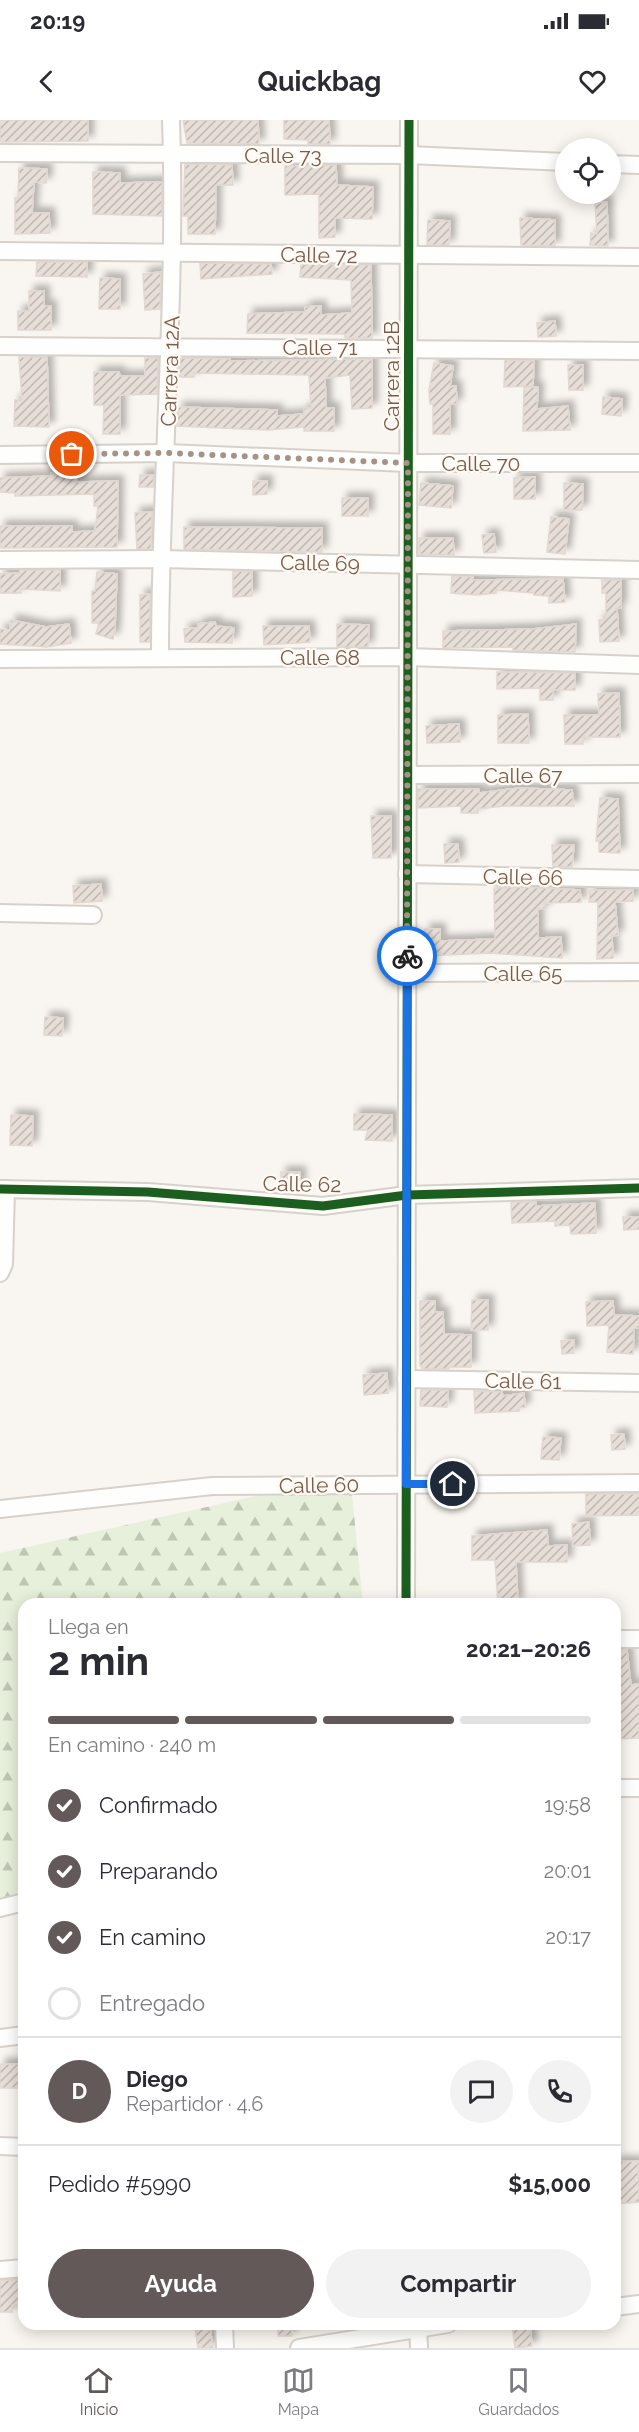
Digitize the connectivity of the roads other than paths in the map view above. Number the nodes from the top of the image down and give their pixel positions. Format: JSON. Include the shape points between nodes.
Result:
{"nodes":[{"id":1,"x":171,"y":120,"type":"edge"},
{"id":2,"x":409,"y":120,"type":"edge"},
{"id":3,"x":0,"y":153,"type":"edge"},
{"id":4,"x":409,"y":154,"type":"junction"},
{"id":5,"x":172,"y":156,"type":"junction"},
{"id":6,"x":555,"y":161,"type":"edge"},
{"id":7,"x":621,"y":164,"type":"edge"},
{"id":8,"x":639,"y":165,"type":"edge"},
{"id":9,"x":0,"y":251,"type":"edge"},
{"id":10,"x":172,"y":253,"type":"junction"},
{"id":11,"x":409,"y":255,"type":"junction"},
{"id":12,"x":639,"y":257,"type":"edge"},
{"id":13,"x":0,"y":346,"type":"edge"},
{"id":14,"x":171,"y":347,"type":"junction"},
{"id":15,"x":409,"y":347,"type":"junction"},
{"id":16,"x":639,"y":351,"type":"edge"},
{"id":17,"x":167,"y":453,"type":"junction"},
{"id":18,"x":0,"y":454,"type":"edge"},
{"id":19,"x":408,"y":463,"type":"junction"},
{"id":20,"x":639,"y":463,"type":"edge"},
{"id":21,"x":160,"y":559,"type":"junction"},
{"id":22,"x":0,"y":560,"type":"edge"},
{"id":23,"x":408,"y":564,"type":"junction"},
{"id":24,"x":639,"y":570,"type":"edge"},
{"id":25,"x":160,"y":657,"type":"junction"},
{"id":26,"x":408,"y":657,"type":"junction"},
{"id":27,"x":0,"y":659,"type":"edge"},
{"id":28,"x":639,"y":665,"type":"edge"},
{"id":29,"x":639,"y":774,"type":"edge"},
{"id":30,"x":408,"y":775,"type":"junction"},
{"id":31,"x":408,"y":874,"type":"junction"},
{"id":32,"x":639,"y":879,"type":"edge"},
{"id":33,"x":0,"y":913,"type":"edge"},
{"id":34,"x":93,"y":915,"type":"dead end"},
{"id":35,"x":639,"y":972,"type":"edge"},
{"id":36,"x":407,"y":973,"type":"junction"},
{"id":37,"x":639,"y":1188,"type":"edge"},
{"id":38,"x":3,"y":1189,"type":"edge"},
{"id":39,"x":407,"y":1196,"type":"junction"},
{"id":40,"x":0,"y":1273,"type":"edge"},
{"id":41,"x":406,"y":1379,"type":"junction"},
{"id":42,"x":639,"y":1383,"type":"edge"},
{"id":43,"x":639,"y":1483,"type":"edge"},
{"id":44,"x":406,"y":1484,"type":"junction"},
{"id":45,"x":0,"y":1509,"type":"edge"},
{"id":46,"x":406,"y":1598,"type":"edge"},
{"id":47,"x":621,"y":1639,"type":"edge"},
{"id":48,"x":639,"y":1639,"type":"edge"},
{"id":49,"x":621,"y":1788,"type":"edge"},
{"id":50,"x":639,"y":1788,"type":"edge"},
{"id":51,"x":18,"y":1904,"type":"edge"},
{"id":52,"x":0,"y":1908,"type":"edge"},
{"id":53,"x":18,"y":2036,"type":"edge"},
{"id":54,"x":0,"y":2038,"type":"edge"},
{"id":55,"x":0,"y":2146,"type":"edge"},
{"id":56,"x":18,"y":2147,"type":"edge"},
{"id":57,"x":18,"y":2268,"type":"edge"},
{"id":58,"x":0,"y":2270,"type":"edge"},
{"id":59,"x":639,"y":2304,"type":"edge"},
{"id":60,"x":621,"y":2306,"type":"edge"},
{"id":61,"x":224,"y":2330,"type":"edge"},
{"id":62,"x":392,"y":2330,"type":"edge"},
{"id":63,"x":418,"y":2330,"type":"edge"},
{"id":64,"x":225,"y":2348,"type":"edge"},
{"id":65,"x":299,"y":2348,"type":"edge"},
{"id":66,"x":419,"y":2348,"type":"edge"}],
"edges":[{"from":1,"to":5,"type":"street","name":"Carrera 12A"},
{"from":2,"to":4,"type":"street","name":"Carrera 12B"},
{"from":3,"to":5,"type":"street","name":"Calle 73"},
{"from":4,"to":5,"type":"street","name":"Calle 73"},
{"from":4,"to":6,"type":"street","name":"Calle 73"},
{"from":4,"to":11,"type":"street","name":"Carrera 12B"},
{"from":5,"to":10,"type":"street","name":"Carrera 12A"},
{"from":7,"to":8,"type":"street"},
{"from":9,"to":10,"type":"street","name":"Calle 72"},
{"from":10,"to":11,"type":"street","name":"Calle 72"},
{"from":10,"to":14,"type":"street","name":"Carrera 12A"},
{"from":11,"to":12,"type":"street","name":"Calle 72"},
{"from":11,"to":15,"type":"street","name":"Carrera 12B"},
{"from":13,"to":14,"type":"street","name":"Calle 71"},
{"from":14,"to":15,"type":"street","name":"Calle 71"},
{"from":14,"to":17,"type":"street","name":"Carrera 12A"},
{"from":15,"to":16,"type":"street","name":"Calle 71"},
{"from":15,"to":19,"type":"street","name":"Carrera 12B"},
{"from":17,"to":18,"type":"street","name":"Calle 70"},
{"from":17,"to":19,"type":"street","name":"Calle 70"},
{"from":17,"to":21,"type":"street","name":"Carrera 12A"},
{"from":19,"to":20,"type":"street","name":"Calle 70"},
{"from":19,"to":23,"type":"street","name":"Carrera 12B"},
{"from":21,"to":22,"type":"street","name":"Calle 69"},
{"from":21,"to":23,"type":"street","name":"Calle 69"},
{"from":21,"to":25,"type":"street","name":"Carrera 12A"},
{"from":23,"to":24,"type":"street","name":"Calle 69"},
{"from":23,"to":26,"type":"street","name":"Carrera 12B"},
{"from":25,"to":26,"type":"street","name":"Calle 68"},
{"from":25,"to":27,"type":"street","name":"Calle 68"},
{"from":26,"to":28,"type":"street","name":"Calle 68"},
{"from":26,"to":30,"type":"street","name":"Carrera 12B"},
{"from":29,"to":30,"type":"street","name":"Calle 67"},
{"from":30,"to":31,"type":"street","name":"Carrera 12B"},
{"from":31,"to":32,"type":"street","name":"Calle 66"},
{"from":31,"to":36,"type":"street","name":"Carrera 12B"},
{"from":33,"to":34,"type":"street"},
{"from":35,"to":36,"type":"street","name":"Calle 65"},
{"from":36,"to":39,"type":"street","name":"Carrera 12B"},
{"from":37,"to":39,"type":"street","name":"Calle 62"},
{"from":38,"to":39,"type":"street","name":"Calle 62","via":[[148,1192],[323,1206]]},
{"from":38,"to":40,"type":"street","via":[[4,1264]]},
{"from":39,"to":41,"type":"street","name":"Carrera 12B"},
{"from":41,"to":42,"type":"street","name":"Calle 61"},
{"from":41,"to":44,"type":"street","name":"Carrera 12B"},
{"from":43,"to":44,"type":"street","name":"Calle 60"},
{"from":44,"to":45,"type":"street","name":"Calle 60","via":[[213,1486]]},
{"from":44,"to":46,"type":"street","name":"Carrera 12B"},
{"from":47,"to":48,"type":"street"},
{"from":49,"to":50,"type":"street"},
{"from":51,"to":52,"type":"street"},
{"from":53,"to":54,"type":"street"},
{"from":55,"to":56,"type":"street"},
{"from":57,"to":58,"type":"street"},
{"from":59,"to":60,"type":"street"},
{"from":61,"to":64,"type":"street"},
{"from":62,"to":65,"type":"street"},
{"from":63,"to":66,"type":"street"}]}
